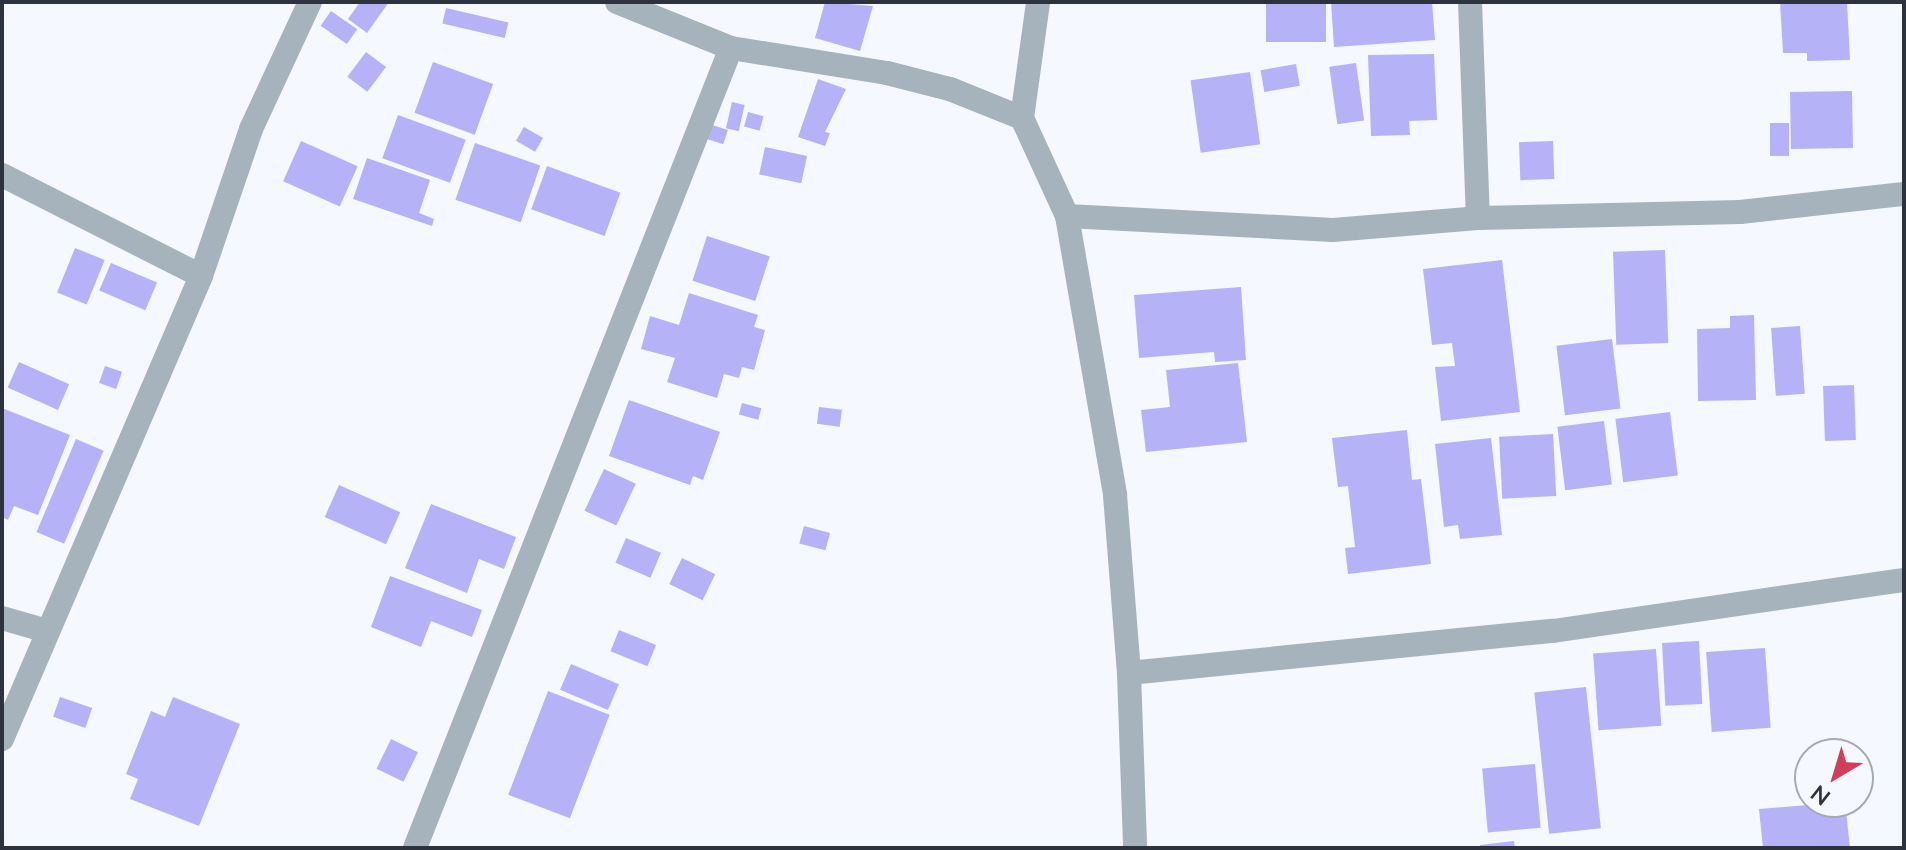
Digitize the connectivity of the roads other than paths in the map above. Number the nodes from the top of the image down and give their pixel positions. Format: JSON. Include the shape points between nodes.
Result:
{"nodes":[{"id":1,"x":310,"y":2,"type":"edge"},
{"id":2,"x":617,"y":2,"type":"edge"},
{"id":3,"x":1038,"y":2,"type":"edge"},
{"id":4,"x":1470,"y":2,"type":"edge"},
{"id":5,"x":731,"y":48,"type":"junction"},
{"id":6,"x":1022,"y":118,"type":"junction"},
{"id":7,"x":2,"y":175,"type":"edge"},
{"id":8,"x":1904,"y":194,"type":"edge"},
{"id":9,"x":1067,"y":216,"type":"junction"},
{"id":10,"x":1478,"y":218,"type":"junction"},
{"id":11,"x":201,"y":276,"type":"junction"},
{"id":12,"x":1904,"y":580,"type":"edge"},
{"id":13,"x":2,"y":618,"type":"edge"},
{"id":14,"x":47,"y":631,"type":"junction"},
{"id":15,"x":1129,"y":673,"type":"junction"},
{"id":16,"x":2,"y":739,"type":"edge"},
{"id":17,"x":415,"y":848,"type":"edge"},
{"id":18,"x":1135,"y":848,"type":"edge"}],
"edges":[{"from":1,"to":11,"type":"street","via":[[251,129]]},
{"from":2,"to":5,"type":"street"},
{"from":3,"to":6,"type":"street"},
{"from":4,"to":10,"type":"street"},
{"from":5,"to":6,"type":"street","via":[[887,73],[950,89]]},
{"from":5,"to":17,"type":"street"},
{"from":6,"to":9,"type":"street"},
{"from":7,"to":11,"type":"street"},
{"from":8,"to":10,"type":"street","via":[[1740,212]]},
{"from":9,"to":10,"type":"street","via":[[1333,230]]},
{"from":9,"to":15,"type":"street","via":[[1115,495]]},
{"from":11,"to":14,"type":"street"},
{"from":12,"to":15,"type":"street","via":[[1553,631]]},
{"from":13,"to":14,"type":"street"},
{"from":14,"to":16,"type":"street"},
{"from":15,"to":18,"type":"street"}]}
